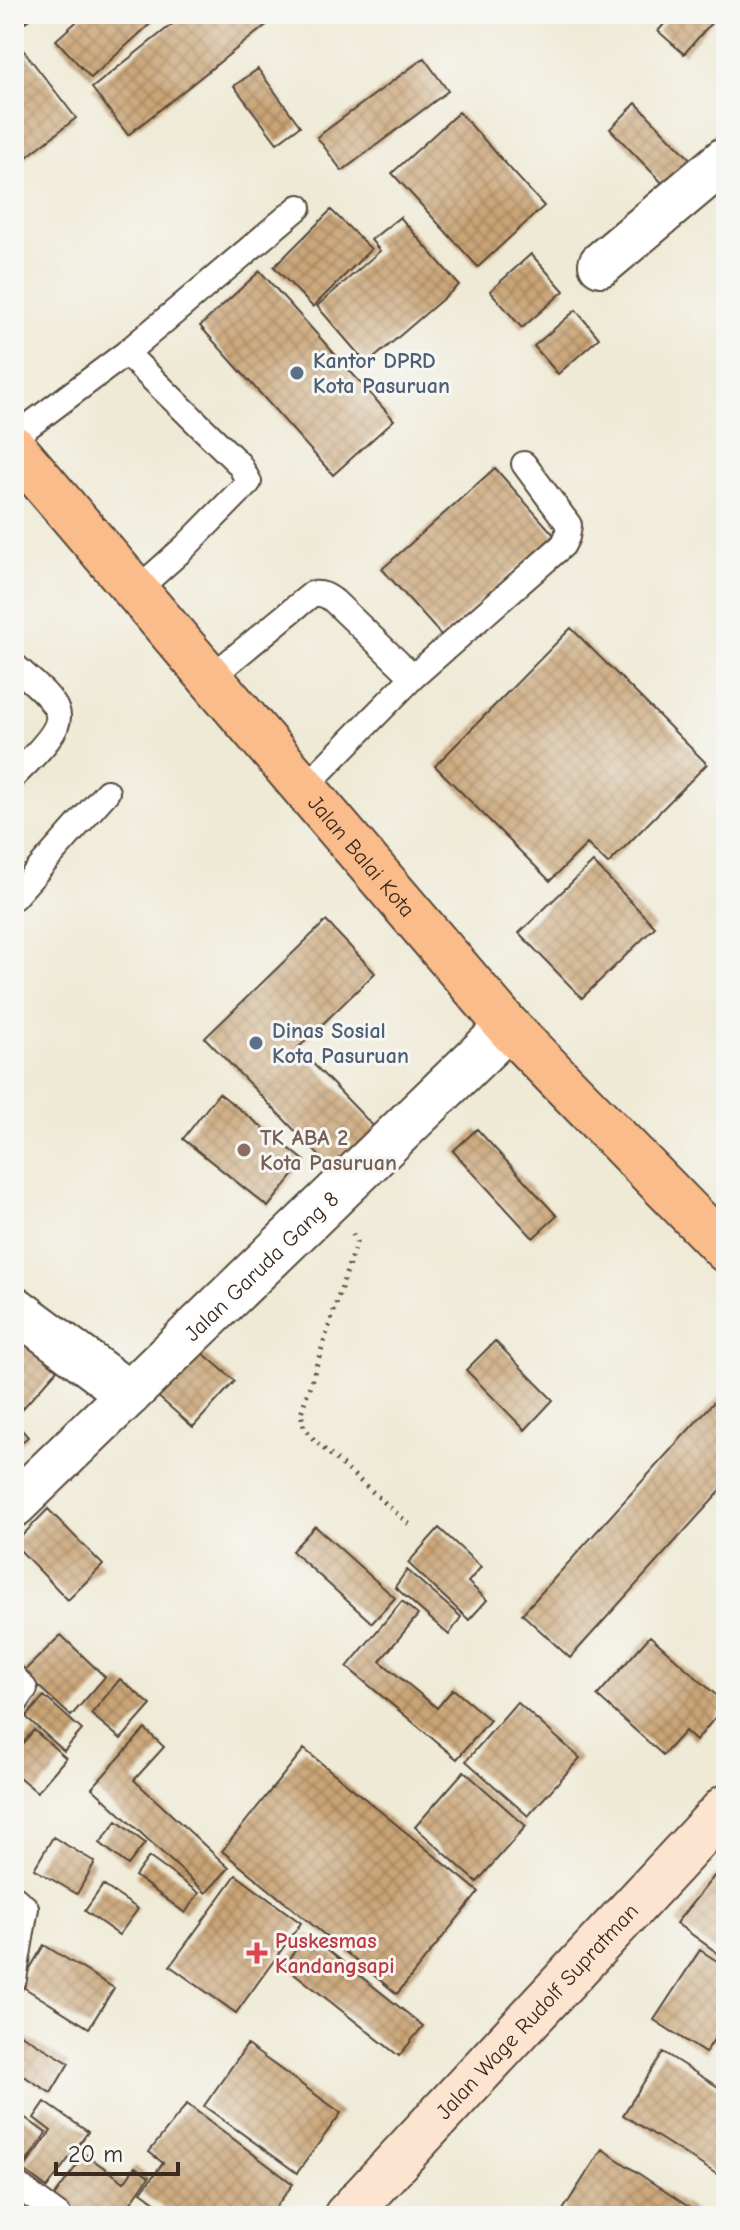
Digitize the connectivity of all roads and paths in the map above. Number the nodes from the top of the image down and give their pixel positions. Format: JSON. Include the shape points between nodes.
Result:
{"nodes":[{"id":1,"x":726,"y":159,"type":"edge"},
{"id":2,"x":299,"y":207,"type":"dead end"},
{"id":3,"x":601,"y":264,"type":"dead end"},
{"id":4,"x":126,"y":353,"type":"junction"},
{"id":5,"x":14,"y":437,"type":"edge"},
{"id":6,"x":14,"y":448,"type":"edge"},
{"id":7,"x":524,"y":464,"type":"dead end"},
{"id":8,"x":137,"y":590,"type":"junction"},
{"id":9,"x":14,"y":665,"type":"edge"},
{"id":10,"x":211,"y":677,"type":"junction"},
{"id":11,"x":413,"y":677,"type":"junction"},
{"id":12,"x":14,"y":776,"type":"edge"},
{"id":13,"x":304,"y":788,"type":"junction"},
{"id":14,"x":107,"y":792,"type":"dead end"},
{"id":15,"x":14,"y":897,"type":"edge"},
{"id":16,"x":508,"y":1027,"type":"junction"},
{"id":17,"x":327,"y":1202,"type":"junction"},
{"id":18,"x":726,"y":1250,"type":"edge"},
{"id":19,"x":14,"y":1308,"type":"edge"},
{"id":20,"x":129,"y":1394,"type":"junction"},
{"id":21,"x":14,"y":1505,"type":"edge"},
{"id":22,"x":410,"y":1525,"type":"dead end"},
{"id":23,"x":14,"y":1677,"type":"edge"},
{"id":24,"x":14,"y":1705,"type":"edge"},
{"id":25,"x":726,"y":1807,"type":"edge"},
{"id":26,"x":14,"y":1898,"type":"edge"},
{"id":27,"x":14,"y":1979,"type":"edge"},
{"id":28,"x":14,"y":2183,"type":"edge"},
{"id":29,"x":59,"y":2216,"type":"edge"},
{"id":30,"x":346,"y":2216,"type":"edge"}],
"edges":[{"from":1,"to":3,"type":"street"},
{"from":2,"to":4,"type":"lane"},
{"from":4,"to":5,"type":"lane"},
{"from":4,"to":8,"type":"lane","via":[[239,464],[249,482]]},
{"from":6,"to":8,"type":"highway","name":"Jalan Balai Kota"},
{"from":7,"to":11,"type":"lane","via":[[569,525],[563,545]]},
{"from":8,"to":10,"type":"highway","name":"Jalan Balai Kota"},
{"from":9,"to":12,"type":"lane","via":[[52,703],[59,718],[47,740]]},
{"from":10,"to":11,"type":"lane","via":[[318,593],[334,601]]},
{"from":10,"to":13,"type":"highway","name":"Jalan Balai Kota"},
{"from":11,"to":13,"type":"lane"},
{"from":13,"to":16,"type":"highway","name":"Jalan Balai Kota"},
{"from":14,"to":15,"type":"lane"},
{"from":16,"to":17,"type":"street","name":"Jalan Garuda Gang 8"},
{"from":16,"to":18,"type":"highway","name":"Jalan Balai Kota"},
{"from":17,"to":20,"type":"street","name":"Jalan Garuda Gang 8"},
{"from":17,"to":22,"type":"path","via":[[356,1242],[301,1413],[304,1427]]},
{"from":19,"to":20,"type":"street"},
{"from":20,"to":21,"type":"street","name":"Jalan Garuda Gang 8"},
{"from":23,"to":24,"type":"lane","via":[[25,1689]]},
{"from":25,"to":30,"type":"main road","name":"Jalan Wage Rudolf Supratman"},
{"from":26,"to":27,"type":"lane","via":[[26,1908]]},
{"from":28,"to":29,"type":"lane"}]}
